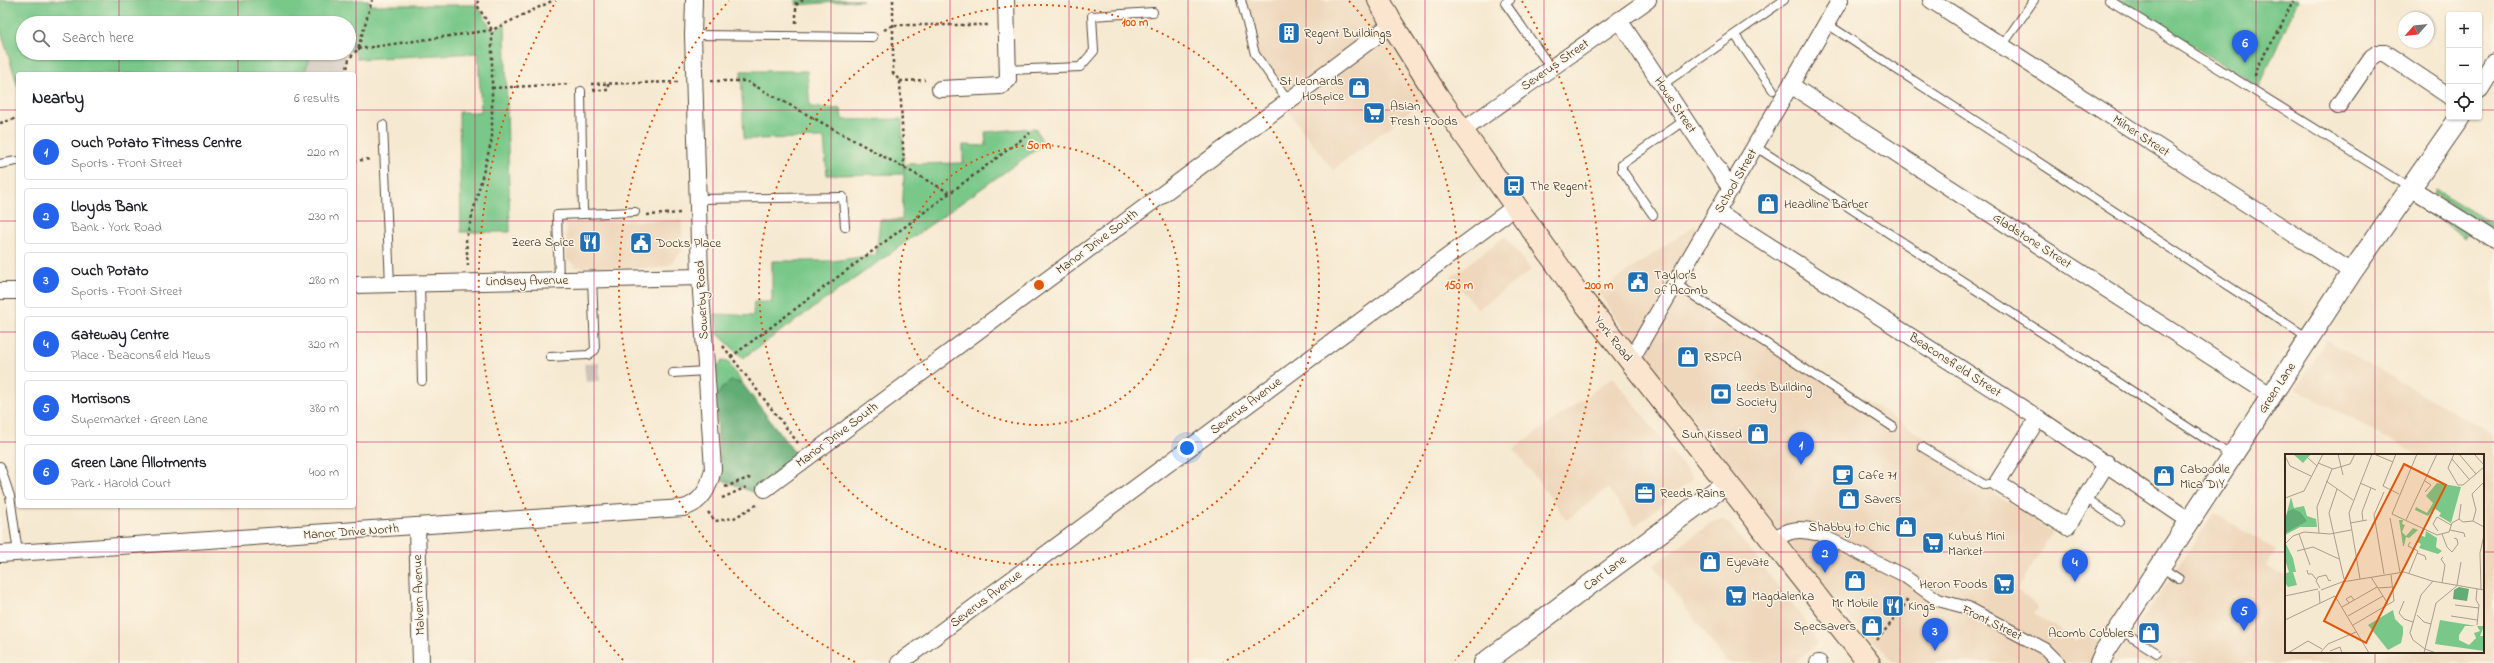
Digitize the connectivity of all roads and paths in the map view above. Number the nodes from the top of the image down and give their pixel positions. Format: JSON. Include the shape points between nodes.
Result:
{"nodes":[{"id":1,"x":372,"y":0,"type":"edge"},
{"id":2,"x":478,"y":0,"type":"edge"},
{"id":3,"x":554,"y":0,"type":"edge"},
{"id":4,"x":694,"y":0,"type":"edge"},
{"id":5,"x":796,"y":0,"type":"edge"},
{"id":6,"x":803,"y":0,"type":"edge"},
{"id":7,"x":893,"y":0,"type":"edge"},
{"id":8,"x":1006,"y":0,"type":"edge"},
{"id":9,"x":1241,"y":0,"type":"edge"},
{"id":10,"x":1379,"y":0,"type":"edge"},
{"id":11,"x":1510,"y":0,"type":"edge"},
{"id":12,"x":1648,"y":0,"type":"edge"},
{"id":13,"x":1784,"y":0,"type":"edge"},
{"id":14,"x":1840,"y":0,"type":"edge"},
{"id":15,"x":1931,"y":0,"type":"edge"},
{"id":16,"x":2034,"y":0,"type":"edge"},
{"id":17,"x":2109,"y":0,"type":"edge"},
{"id":18,"x":2293,"y":0,"type":"edge"},
{"id":19,"x":796,"y":5,"type":"junction"},
{"id":20,"x":1153,"y":12,"type":"dead end"},
{"id":21,"x":1619,"y":20,"type":"junction"},
{"id":22,"x":1392,"y":24,"type":"junction"},
{"id":23,"x":1827,"y":24,"type":"junction"},
{"id":24,"x":893,"y":25,"type":"junction"},
{"id":25,"x":1007,"y":25,"type":"junction"},
{"id":26,"x":492,"y":30,"type":"junction"},
{"id":27,"x":692,"y":35,"type":"junction"},
{"id":28,"x":1735,"y":35,"type":"junction"},
{"id":29,"x":795,"y":36,"type":"junction"},
{"id":30,"x":873,"y":36,"type":"joint"},
{"id":31,"x":2002,"y":46,"type":"junction"},
{"id":32,"x":358,"y":49,"type":"joint"},
{"id":33,"x":349,"y":60,"type":"edge"},
{"id":34,"x":2494,"y":64,"type":"edge"},
{"id":35,"x":1551,"y":68,"type":"junction"},
{"id":36,"x":1008,"y":70,"type":"junction"},
{"id":37,"x":346,"y":72,"type":"edge"},
{"id":38,"x":694,"y":81,"type":"junction"},
{"id":39,"x":900,"y":81,"type":"junction"},
{"id":40,"x":608,"y":83,"type":"junction"},
{"id":41,"x":2482,"y":84,"type":"edge"},
{"id":42,"x":1662,"y":85,"type":"junction"},
{"id":43,"x":581,"y":86,"type":"junction"},
{"id":44,"x":1792,"y":86,"type":"junction"},
{"id":45,"x":492,"y":88,"type":"junction"},
{"id":46,"x":940,"y":89,"type":"joint"},
{"id":47,"x":1773,"y":90,"type":"dead end"},
{"id":48,"x":2256,"y":91,"type":"junction"},
{"id":49,"x":2446,"y":94,"type":"edge"},
{"id":50,"x":1288,"y":101,"type":"junction"},
{"id":51,"x":2338,"y":106,"type":"dead end"},
{"id":52,"x":16,"y":119,"type":"edge"},
{"id":53,"x":1685,"y":120,"type":"junction"},
{"id":54,"x":2458,"y":120,"type":"edge"},
{"id":55,"x":0,"y":123,"type":"edge"},
{"id":56,"x":384,"y":125,"type":"dead end"},
{"id":57,"x":1462,"y":131,"type":"junction"},
{"id":58,"x":1030,"y":133,"type":"dead end"},
{"id":59,"x":1756,"y":147,"type":"junction"},
{"id":60,"x":385,"y":158,"type":"junction"},
{"id":61,"x":16,"y":161,"type":"dead end"},
{"id":62,"x":356,"y":161,"type":"edge"},
{"id":63,"x":0,"y":164,"type":"edge"},
{"id":64,"x":904,"y":168,"type":"junction"},
{"id":65,"x":2411,"y":188,"type":"junction"},
{"id":66,"x":1731,"y":189,"type":"junction"},
{"id":67,"x":950,"y":193,"type":"junction"},
{"id":68,"x":698,"y":206,"type":"junction"},
{"id":69,"x":1516,"y":206,"type":"junction"},
{"id":70,"x":635,"y":212,"type":"joint"},
{"id":71,"x":1718,"y":213,"type":"junction"},
{"id":72,"x":583,"y":214,"type":"junction"},
{"id":73,"x":1653,"y":216,"type":"dead end"},
{"id":74,"x":845,"y":227,"type":"dead end"},
{"id":75,"x":2494,"y":240,"type":"edge"},
{"id":76,"x":2352,"y":272,"type":"junction"},
{"id":77,"x":700,"y":277,"type":"junction"},
{"id":78,"x":559,"y":280,"type":"junction"},
{"id":79,"x":592,"y":280,"type":"junction"},
{"id":80,"x":468,"y":282,"type":"junction"},
{"id":81,"x":390,"y":284,"type":"junction"},
{"id":82,"x":420,"y":284,"type":"junction"},
{"id":83,"x":1676,"y":284,"type":"junction"},
{"id":84,"x":356,"y":285,"type":"edge"},
{"id":85,"x":0,"y":291,"type":"edge"},
{"id":86,"x":16,"y":291,"type":"edge"},
{"id":87,"x":704,"y":322,"type":"junction"},
{"id":88,"x":2309,"y":339,"type":"junction"},
{"id":89,"x":550,"y":357,"type":"dead end"},
{"id":90,"x":731,"y":357,"type":"junction"},
{"id":91,"x":1630,"y":361,"type":"junction"},
{"id":92,"x":706,"y":372,"type":"junction"},
{"id":93,"x":673,"y":373,"type":"dead end"},
{"id":94,"x":422,"y":381,"type":"dead end"},
{"id":95,"x":2272,"y":396,"type":"junction"},
{"id":96,"x":2038,"y":418,"type":"junction"},
{"id":97,"x":1893,"y":427,"type":"dead end"},
{"id":98,"x":1922,"y":447,"type":"dead end"},
{"id":99,"x":808,"y":456,"type":"junction"},
{"id":100,"x":2233,"y":456,"type":"junction"},
{"id":101,"x":2107,"y":464,"type":"junction"},
{"id":102,"x":0,"y":466,"type":"edge"},
{"id":103,"x":1727,"y":483,"type":"junction"},
{"id":104,"x":1997,"y":483,"type":"junction"},
{"id":105,"x":709,"y":486,"type":"junction"},
{"id":106,"x":764,"y":489,"type":"junction"},
{"id":107,"x":2086,"y":498,"type":"junction"},
{"id":108,"x":699,"y":500,"type":"junction"},
{"id":109,"x":2119,"y":521,"type":"dead end"},
{"id":110,"x":2190,"y":521,"type":"junction"},
{"id":111,"x":417,"y":528,"type":"junction"},
{"id":112,"x":1815,"y":532,"type":"joint"},
{"id":113,"x":1772,"y":540,"type":"junction"},
{"id":114,"x":18,"y":553,"type":"junction"},
{"id":115,"x":0,"y":554,"type":"edge"},
{"id":116,"x":2161,"y":567,"type":"junction"},
{"id":117,"x":2179,"y":579,"type":"dead end"},
{"id":118,"x":1916,"y":583,"type":"junction"},
{"id":119,"x":2119,"y":629,"type":"junction"},
{"id":120,"x":2157,"y":653,"type":"dead end"},
{"id":121,"x":1866,"y":659,"type":"edge"},
{"id":122,"x":421,"y":663,"type":"edge"},
{"id":123,"x":899,"y":663,"type":"edge"},
{"id":124,"x":1484,"y":663,"type":"edge"},
{"id":125,"x":2059,"y":663,"type":"edge"},
{"id":126,"x":2100,"y":663,"type":"edge"}],
"edges":[{"from":1,"to":32,"type":"path"},
{"from":2,"to":26,"type":"path","via":[[477,6]]},
{"from":3,"to":26,"type":"path"},
{"from":4,"to":27,"type":"street","name":"Sowerby Road"},
{"from":5,"to":19,"type":"path"},
{"from":6,"to":19,"type":"path"},
{"from":7,"to":24,"type":"path"},
{"from":8,"to":25,"type":"street"},
{"from":9,"to":50,"type":"lane","via":[[1255,54]]},
{"from":10,"to":22,"type":"main road","name":"York Road"},
{"from":11,"to":35,"type":"lane","via":[[1505,3]]},
{"from":12,"to":21,"type":"street","name":"Severus Street"},
{"from":13,"to":28,"type":"lane"},
{"from":14,"to":23,"type":"street","name":"School Street"},
{"from":15,"to":31,"type":"street","name":"Milner Street"},
{"from":16,"to":31,"type":"lane"},
{"from":17,"to":48,"type":"lane"},
{"from":18,"to":48,"type":"path","via":[[2279,31],[2257,66]]},
{"from":19,"to":29,"type":"path"},
{"from":20,"to":36,"type":"lane","via":[[1092,16],[1094,51],[1080,67]]},
{"from":21,"to":35,"type":"street","name":"Severus Street"},
{"from":21,"to":42,"type":"street","name":"Howe Street"},
{"from":22,"to":50,"type":"street","name":"Manor Drive South"},
{"from":22,"to":57,"type":"main road","name":"York Road"},
{"from":23,"to":44,"type":"street","name":"School Street"},
{"from":23,"to":88,"type":"lane"},
{"from":24,"to":25,"type":"path"},
{"from":24,"to":30,"type":"path"},
{"from":24,"to":39,"type":"path","via":[[893,73]]},
{"from":25,"to":36,"type":"street"},
{"from":26,"to":32,"type":"path"},
{"from":26,"to":45,"type":"path"},
{"from":27,"to":29,"type":"lane"},
{"from":27,"to":38,"type":"street","name":"Sowerby Road"},
{"from":28,"to":42,"type":"lane"},
{"from":28,"to":47,"type":"lane"},
{"from":29,"to":30,"type":"lane"},
{"from":31,"to":76,"type":"street","name":"Milner Street"},
{"from":33,"to":37,"type":"path"},
{"from":34,"to":41,"type":"street"},
{"from":35,"to":57,"type":"street","name":"Severus Street"},
{"from":36,"to":46,"type":"street","via":[[1008,80],[1001,86]]},
{"from":38,"to":40,"type":"path"},
{"from":38,"to":64,"type":"path","via":[[746,81]]},
{"from":38,"to":68,"type":"street","name":"Sowerby Road"},
{"from":39,"to":46,"type":"path","via":[[932,80]]},
{"from":39,"to":64,"type":"path"},
{"from":40,"to":43,"type":"path"},
{"from":40,"to":43,"type":"path","via":[[608,90]]},
{"from":42,"to":53,"type":"street","name":"Howe Street"},
{"from":43,"to":45,"type":"path"},
{"from":43,"to":72,"type":"lane"},
{"from":44,"to":59,"type":"street","name":"School Street"},
{"from":44,"to":95,"type":"street","name":"Gladstone Street"},
{"from":45,"to":80,"type":"path","via":[[492,139],[466,239]]},
{"from":48,"to":65,"type":"lane"},
{"from":49,"to":51,"type":"street","via":[[2385,53],[2378,53],[2372,57]]},
{"from":50,"to":99,"type":"street","name":"Manor Drive South"},
{"from":52,"to":55,"type":"path"},
{"from":53,"to":66,"type":"street","name":"Howe Street"},
{"from":53,"to":73,"type":"lane","via":[[1622,164],[1622,170]]},
{"from":54,"to":65,"type":"street","name":"Green Lane"},
{"from":56,"to":60,"type":"lane"},
{"from":57,"to":69,"type":"main road","name":"York Road"},
{"from":58,"to":67,"type":"path"},
{"from":59,"to":66,"type":"street","name":"School Street"},
{"from":59,"to":100,"type":"lane"},
{"from":60,"to":62,"type":"path"},
{"from":60,"to":81,"type":"lane"},
{"from":61,"to":63,"type":"lane"},
{"from":64,"to":67,"type":"path"},
{"from":65,"to":75,"type":"street"},
{"from":65,"to":76,"type":"street","name":"Green Lane"},
{"from":66,"to":71,"type":"street","name":"School Street"},
{"from":67,"to":90,"type":"path"},
{"from":68,"to":70,"type":"path","via":[[643,215]]},
{"from":68,"to":74,"type":"lane","via":[[843,197]]},
{"from":68,"to":77,"type":"street","name":"Sowerby Road"},
{"from":69,"to":91,"type":"main road","name":"York Road","via":[[1581,298]]},
{"from":69,"to":123,"type":"street","name":"Severus Avenue"},
{"from":70,"to":72,"type":"lane"},
{"from":71,"to":83,"type":"street","name":"School Street"},
{"from":71,"to":96,"type":"street","name":"Beaconsfield Street"},
{"from":72,"to":78,"type":"lane","via":[[557,215]]},
{"from":76,"to":88,"type":"street","name":"Green Lane"},
{"from":77,"to":79,"type":"street","name":"Lindsey Avenue"},
{"from":77,"to":87,"type":"street","name":"Sowerby Road"},
{"from":78,"to":79,"type":"street","name":"Lindsey Avenue"},
{"from":78,"to":80,"type":"street","name":"Lindsey Avenue"},
{"from":79,"to":89,"type":"lane","via":[[595,350],[588,355]]},
{"from":80,"to":82,"type":"street","name":"Lindsey Avenue"},
{"from":81,"to":82,"type":"street","name":"Lindsey Avenue"},
{"from":81,"to":84,"type":"street","name":"Lindsey Avenue"},
{"from":82,"to":94,"type":"lane"},
{"from":83,"to":91,"type":"street","name":"School Street"},
{"from":83,"to":97,"type":"lane"},
{"from":85,"to":86,"type":"street"},
{"from":87,"to":90,"type":"path"},
{"from":87,"to":92,"type":"street","name":"Sowerby Road"},
{"from":88,"to":95,"type":"street","name":"Green Lane"},
{"from":90,"to":99,"type":"path"},
{"from":91,"to":103,"type":"main road","name":"York Road"},
{"from":92,"to":93,"type":"lane"},
{"from":92,"to":105,"type":"street","name":"Sowerby Road","via":[[713,469]]},
{"from":95,"to":100,"type":"street","name":"Green Lane"},
{"from":96,"to":101,"type":"street","name":"Beaconsfield Street"},
{"from":96,"to":104,"type":"street"},
{"from":98,"to":104,"type":"lane","via":[[1985,486]]},
{"from":99,"to":106,"type":"street","name":"Manor Drive South"},
{"from":100,"to":110,"type":"street","name":"Green Lane"},
{"from":101,"to":107,"type":"street"},
{"from":101,"to":110,"type":"street","name":"Beaconsfield Street"},
{"from":102,"to":114,"type":"lane","via":[[10,496]]},
{"from":103,"to":113,"type":"main road","name":"York Road"},
{"from":103,"to":124,"type":"street","name":"Carr Lane"},
{"from":104,"to":107,"type":"street","via":[[2068,527]]},
{"from":105,"to":106,"type":"path","via":[[727,488],[748,478]]},
{"from":105,"to":108,"type":"street","name":"Sowerby Road"},
{"from":106,"to":108,"type":"path","via":[[752,485],[715,501]]},
{"from":106,"to":108,"type":"path","via":[[756,506],[734,518],[715,521]]},
{"from":107,"to":109,"type":"lane"},
{"from":108,"to":111,"type":"street","name":"Manor Drive North","via":[[683,508]]},
{"from":110,"to":116,"type":"street","name":"Green Lane"},
{"from":111,"to":114,"type":"street","name":"Manor Drive North"},
{"from":111,"to":122,"type":"street","name":"Malvern Avenue"},
{"from":112,"to":113,"type":"street","name":"Front Street","via":[[1791,530]]},
{"from":112,"to":118,"type":"street","name":"Front Street"},
{"from":113,"to":121,"type":"main road","name":"York Road"},
{"from":114,"to":115,"type":"street","name":"Manor Drive North"},
{"from":116,"to":117,"type":"lane"},
{"from":116,"to":119,"type":"street","name":"Green Lane"},
{"from":118,"to":121,"type":"path","via":[[1901,611],[1876,641]]},
{"from":118,"to":125,"type":"street","name":"Front Street","via":[[1938,600],[1968,608],[2045,650]]},
{"from":119,"to":120,"type":"lane"},
{"from":119,"to":126,"type":"street","name":"Green Lane"}]}
